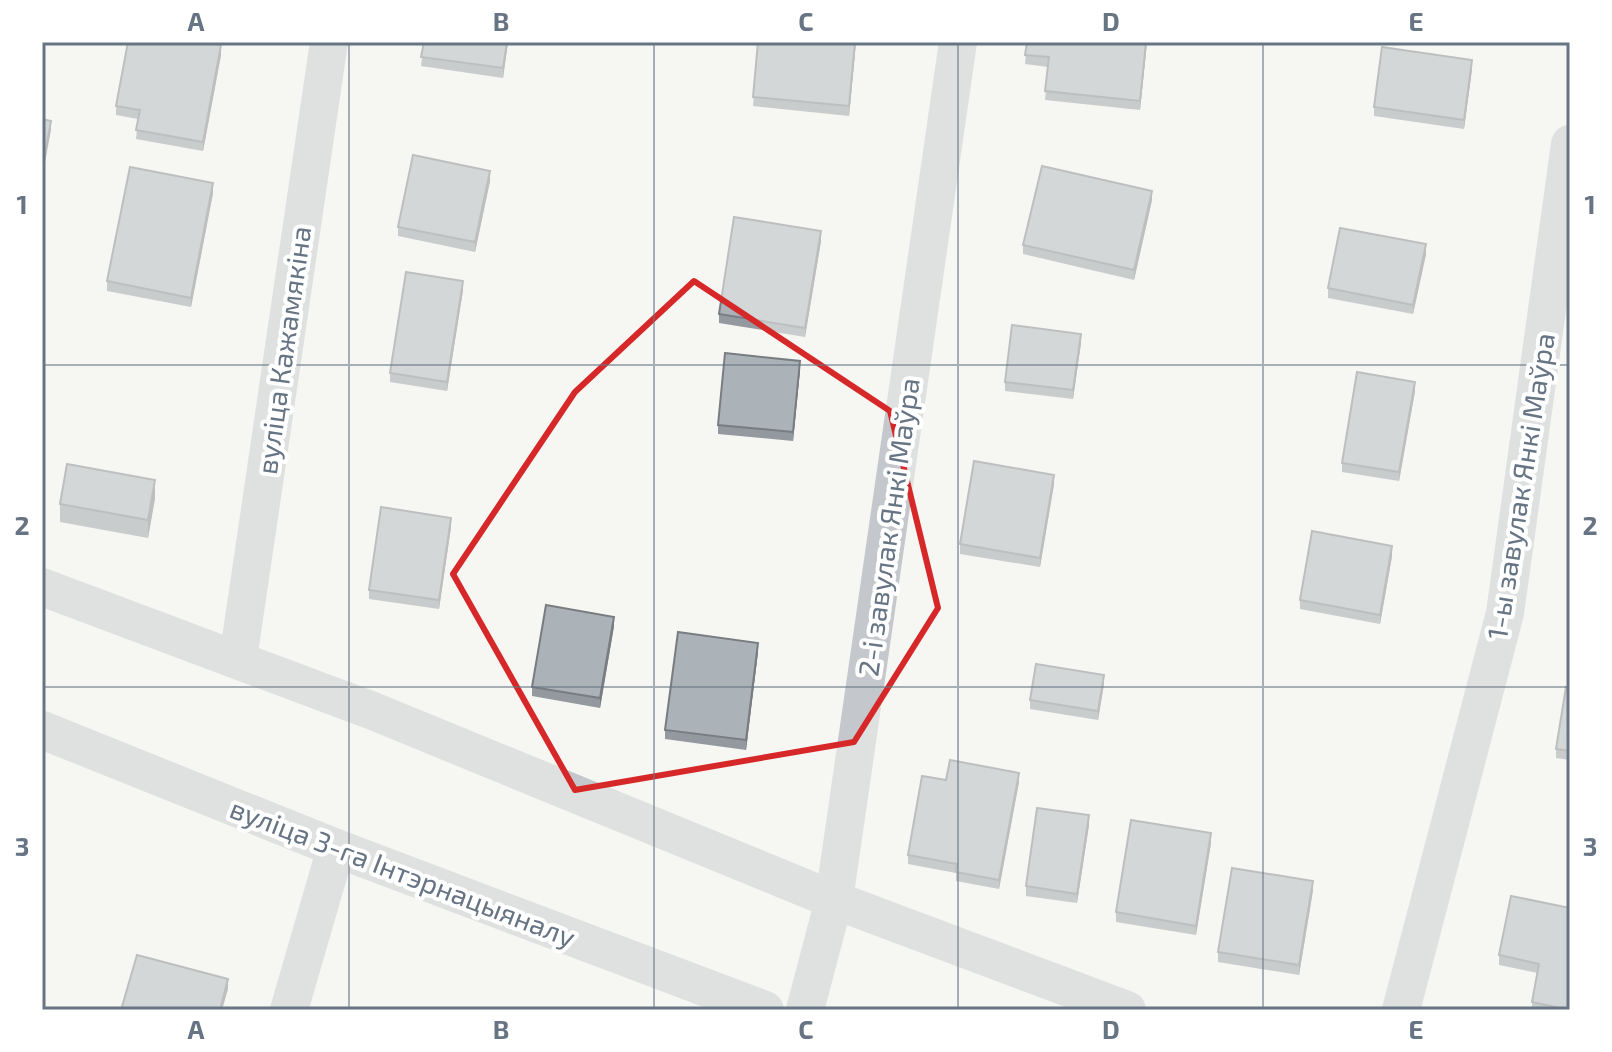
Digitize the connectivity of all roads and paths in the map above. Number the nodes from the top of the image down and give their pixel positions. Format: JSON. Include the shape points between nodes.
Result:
{"nodes":[{"id":1,"x":329,"y":42,"type":"edge"},
{"id":2,"x":958,"y":42,"type":"edge"},
{"id":3,"x":1570,"y":144,"type":"edge"},
{"id":4,"x":42,"y":587,"type":"edge"},
{"id":5,"x":238,"y":659,"type":"junction"},
{"id":6,"x":42,"y":730,"type":"edge"},
{"id":7,"x":336,"y":848,"type":"junction"},
{"id":8,"x":834,"y":900,"type":"junction"},
{"id":9,"x":289,"y":1010,"type":"edge"},
{"id":10,"x":765,"y":1010,"type":"edge"},
{"id":11,"x":805,"y":1010,"type":"edge"},
{"id":12,"x":1127,"y":1010,"type":"edge"},
{"id":13,"x":1401,"y":1010,"type":"edge"}],
"edges":[{"from":1,"to":5,"type":"street","name":"вуліца Кажамякіна"},
{"from":2,"to":8,"type":"street","name":"2-і завулак Янкі Маўра"},
{"from":3,"to":13,"type":"street","name":"1-ы завулак Янкі Маўра","via":[[1505,613]]},
{"from":4,"to":5,"type":"street"},
{"from":5,"to":8,"type":"street"},
{"from":6,"to":7,"type":"street","name":"вуліца 3-га Інтэрнацыяналу"},
{"from":7,"to":9,"type":"street"},
{"from":7,"to":10,"type":"street","name":"вуліца 3-га Інтэрнацыяналу"},
{"from":8,"to":11,"type":"street","name":"2-і завулак Янкі Маўра"},
{"from":8,"to":12,"type":"street"}]}
